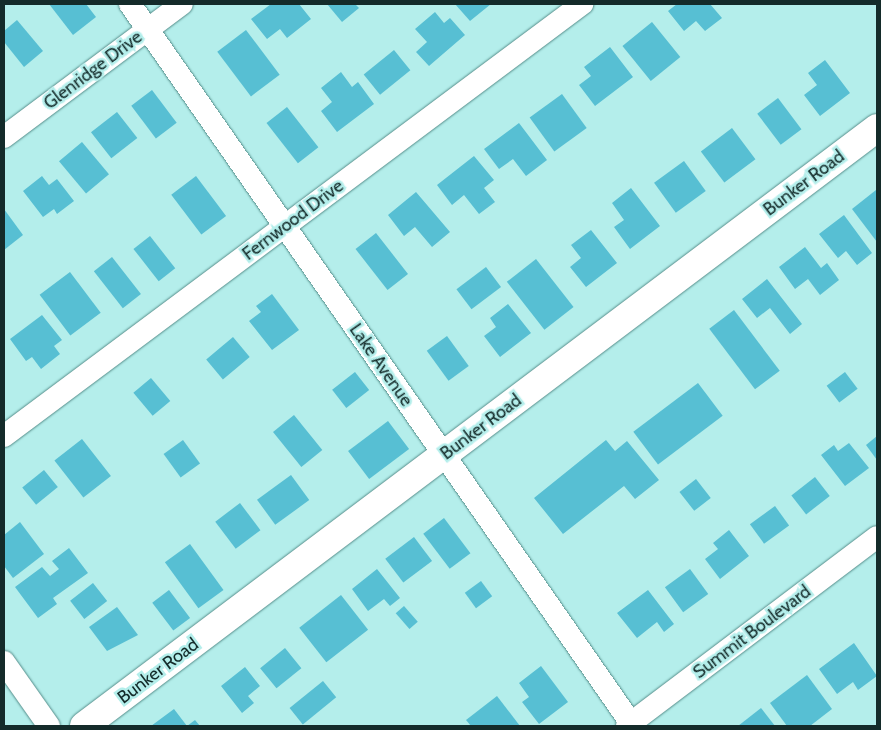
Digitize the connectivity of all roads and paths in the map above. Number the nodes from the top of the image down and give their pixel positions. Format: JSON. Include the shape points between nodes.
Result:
{"nodes":[{"id":1,"x":130,"y":4,"type":"edge"},
{"id":2,"x":182,"y":4,"type":"edge"},
{"id":3,"x":582,"y":4,"type":"edge"},
{"id":4,"x":148,"y":30,"type":"junction"},
{"id":5,"x":877,"y":128,"type":"edge"},
{"id":6,"x":4,"y":136,"type":"edge"},
{"id":7,"x":285,"y":227,"type":"junction"},
{"id":8,"x":4,"y":436,"type":"edge"},
{"id":9,"x":444,"y":455,"type":"junction"},
{"id":10,"x":877,"y":538,"type":"edge"},
{"id":11,"x":4,"y":662,"type":"edge"},
{"id":12,"x":630,"y":725,"type":"edge"},
{"id":13,"x":49,"y":726,"type":"edge"},
{"id":14,"x":84,"y":726,"type":"edge"}],
"edges":[{"from":1,"to":4,"type":"street","name":"Lake Avenue"},
{"from":2,"to":4,"type":"street","name":"Glenridge Drive"},
{"from":3,"to":7,"type":"street","name":"Fernwood Drive"},
{"from":4,"to":6,"type":"street","name":"Glenridge Drive"},
{"from":4,"to":7,"type":"street","name":"Lake Avenue"},
{"from":5,"to":9,"type":"street","name":"Bunker Road"},
{"from":7,"to":8,"type":"street","name":"Fernwood Drive"},
{"from":7,"to":9,"type":"street","name":"Lake Avenue"},
{"from":9,"to":12,"type":"street","name":"Lake Avenue"},
{"from":9,"to":14,"type":"street","name":"Bunker Road"},
{"from":10,"to":12,"type":"street","name":"Summit Boulevard"},
{"from":11,"to":13,"type":"street"}]}
